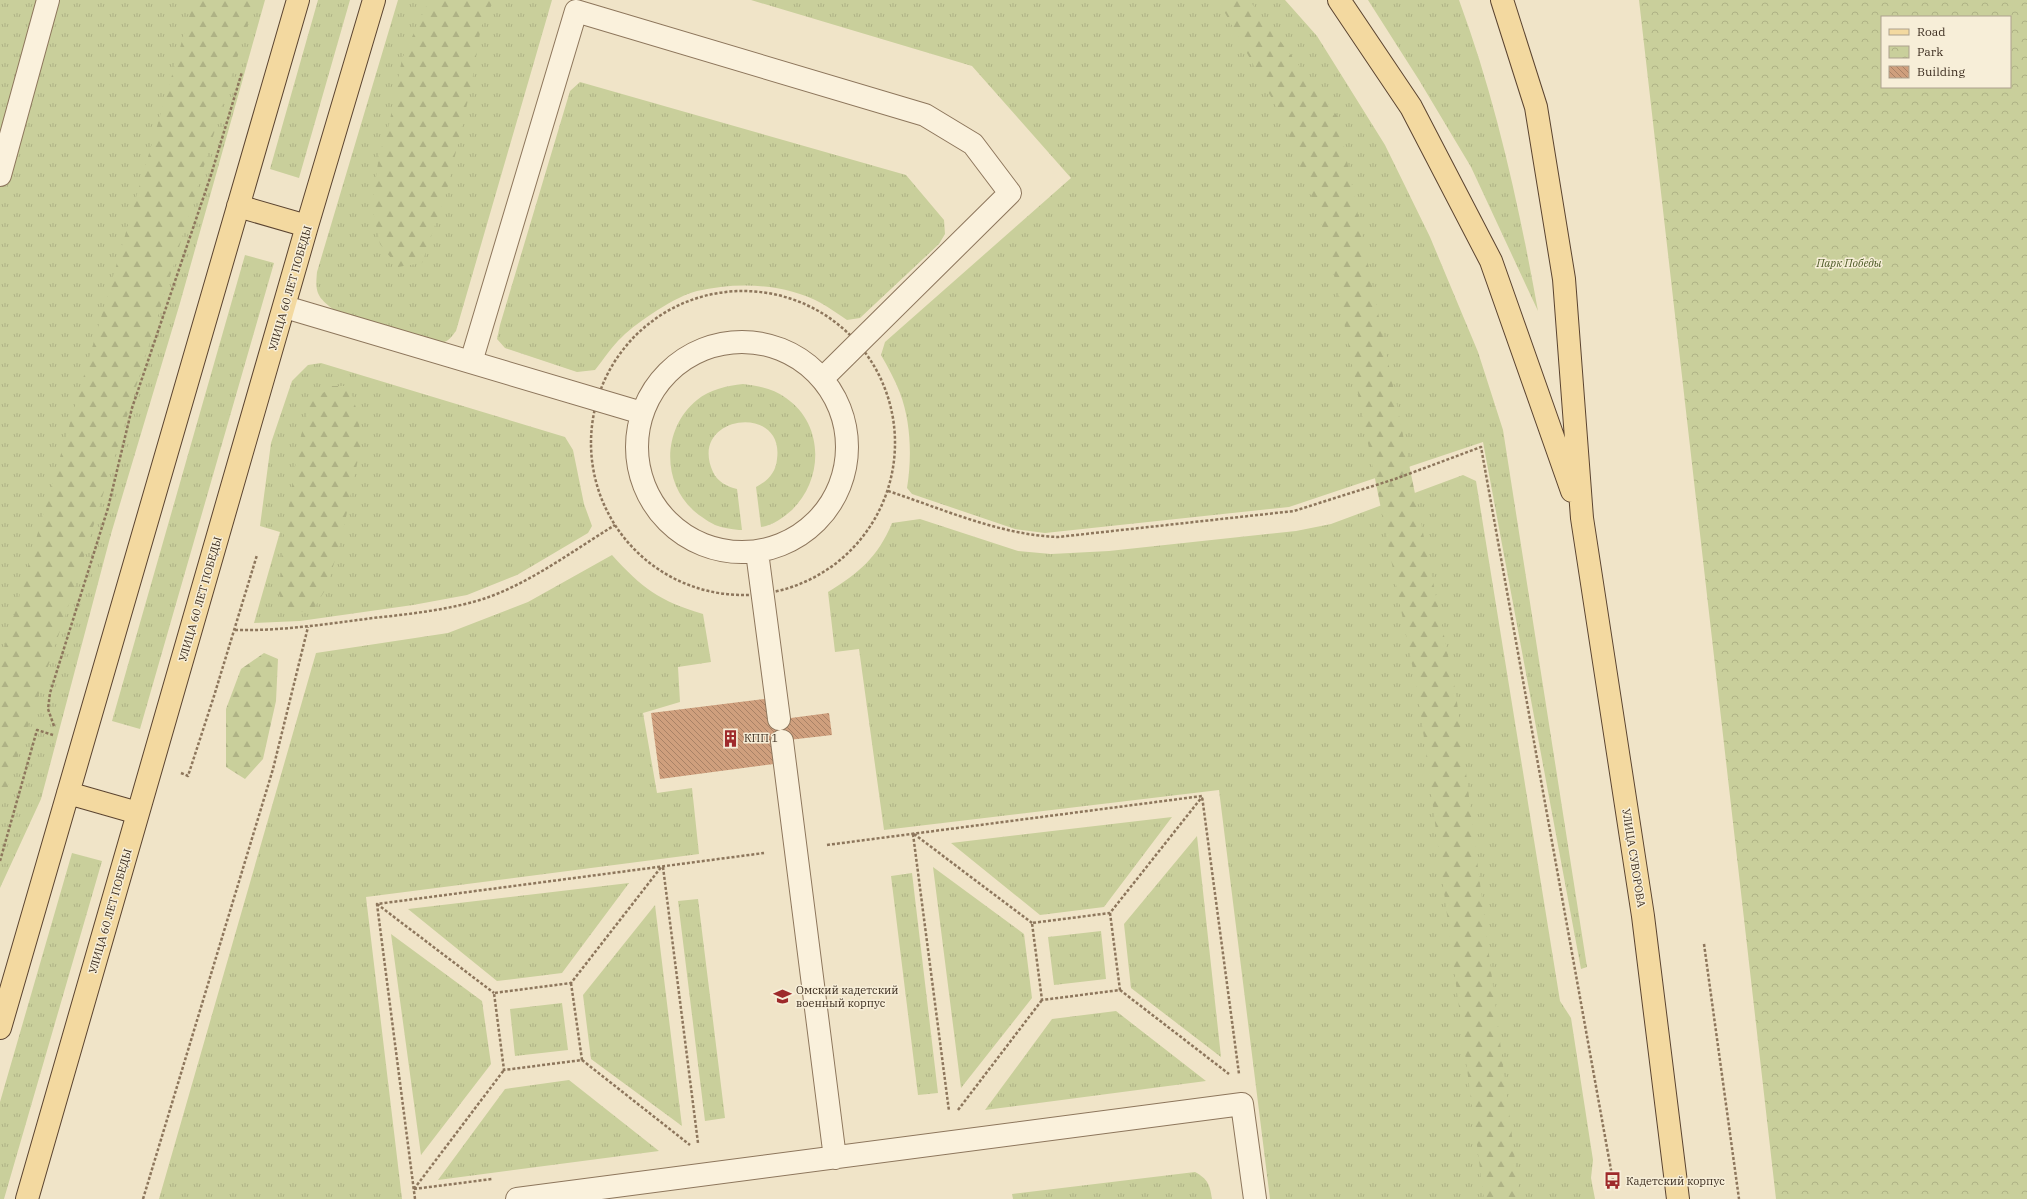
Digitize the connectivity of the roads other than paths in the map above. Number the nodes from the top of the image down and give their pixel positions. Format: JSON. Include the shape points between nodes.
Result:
{"nodes":[{"id":1,"x":48,"y":0,"type":"edge"},
{"id":2,"x":298,"y":0,"type":"edge"},
{"id":3,"x":374,"y":0,"type":"edge"},
{"id":4,"x":1339,"y":0,"type":"edge"},
{"id":5,"x":1502,"y":0,"type":"edge"},
{"id":6,"x":0,"y":175,"type":"edge"},
{"id":7,"x":238,"y":206,"type":"junction"},
{"id":8,"x":307,"y":226,"type":"junction"},
{"id":9,"x":285,"y":307,"type":"junction"},
{"id":10,"x":471,"y":362,"type":"junction"},
{"id":11,"x":822,"y":378,"type":"junction"},
{"id":12,"x":642,"y":413,"type":"junction"},
{"id":13,"x":1582,"y":518,"type":"junction"},
{"id":14,"x":756,"y":552,"type":"junction"},
{"id":15,"x":778,"y":720,"type":"dead end"},
{"id":16,"x":782,"y":741,"type":"dead end"},
{"id":17,"x":68,"y":793,"type":"junction"},
{"id":18,"x":138,"y":813,"type":"junction"},
{"id":19,"x":0,"y":1028,"type":"edge"},
{"id":20,"x":835,"y":1158,"type":"junction"},
{"id":21,"x":27,"y":1199,"type":"edge"},
{"id":22,"x":517,"y":1199,"type":"edge"},
{"id":23,"x":1254,"y":1199,"type":"edge"},
{"id":24,"x":1678,"y":1199,"type":"edge"}],
"edges":[{"from":1,"to":6,"type":"lane"},
{"from":2,"to":7,"type":"main road"},
{"from":3,"to":8,"type":"main road","name":"УЛИЦА 60 ЛЕТ ПОБЕДЫ"},
{"from":4,"to":13,"type":"main road","via":[[1411,107],[1491,261]]},
{"from":5,"to":13,"type":"main road","via":[[1536,107],[1564,279]]},
{"from":7,"to":8,"type":"main road"},
{"from":7,"to":17,"type":"main road"},
{"from":8,"to":9,"type":"main road","name":"УЛИЦА 60 ЛЕТ ПОБЕДЫ"},
{"from":9,"to":10,"type":"lane"},
{"from":9,"to":18,"type":"main road","name":"УЛИЦА 60 ЛЕТ ПОБЕДЫ"},
{"from":10,"to":11,"type":"lane","via":[[576,11],[925,115],[973,144],[1010,193]]},
{"from":10,"to":12,"type":"lane"},
{"from":11,"to":12,"type":"lane","via":[[798,357],[769,345],[738,341],[706,347],[679,362],[656,385]]},
{"from":11,"to":14,"type":"lane","via":[[840,405],[848,436],[846,469],[842,481],[835,499],[815,525],[788,543]]},
{"from":12,"to":14,"type":"lane","via":[[636,443],[639,474],[651,502],[670,526],[696,543],[726,552]]},
{"from":13,"to":24,"type":"main road","name":"УЛИЦА СУВОРОВА","via":[[1643,916]]},
{"from":14,"to":15,"type":"lane"},
{"from":16,"to":20,"type":"lane"},
{"from":17,"to":18,"type":"main road"},
{"from":17,"to":19,"type":"main road"},
{"from":18,"to":21,"type":"main road","name":"УЛИЦА 60 ЛЕТ ПОБЕДЫ"},
{"from":20,"to":22,"type":"lane"},
{"from":20,"to":23,"type":"lane","via":[[1242,1104]]}]}
